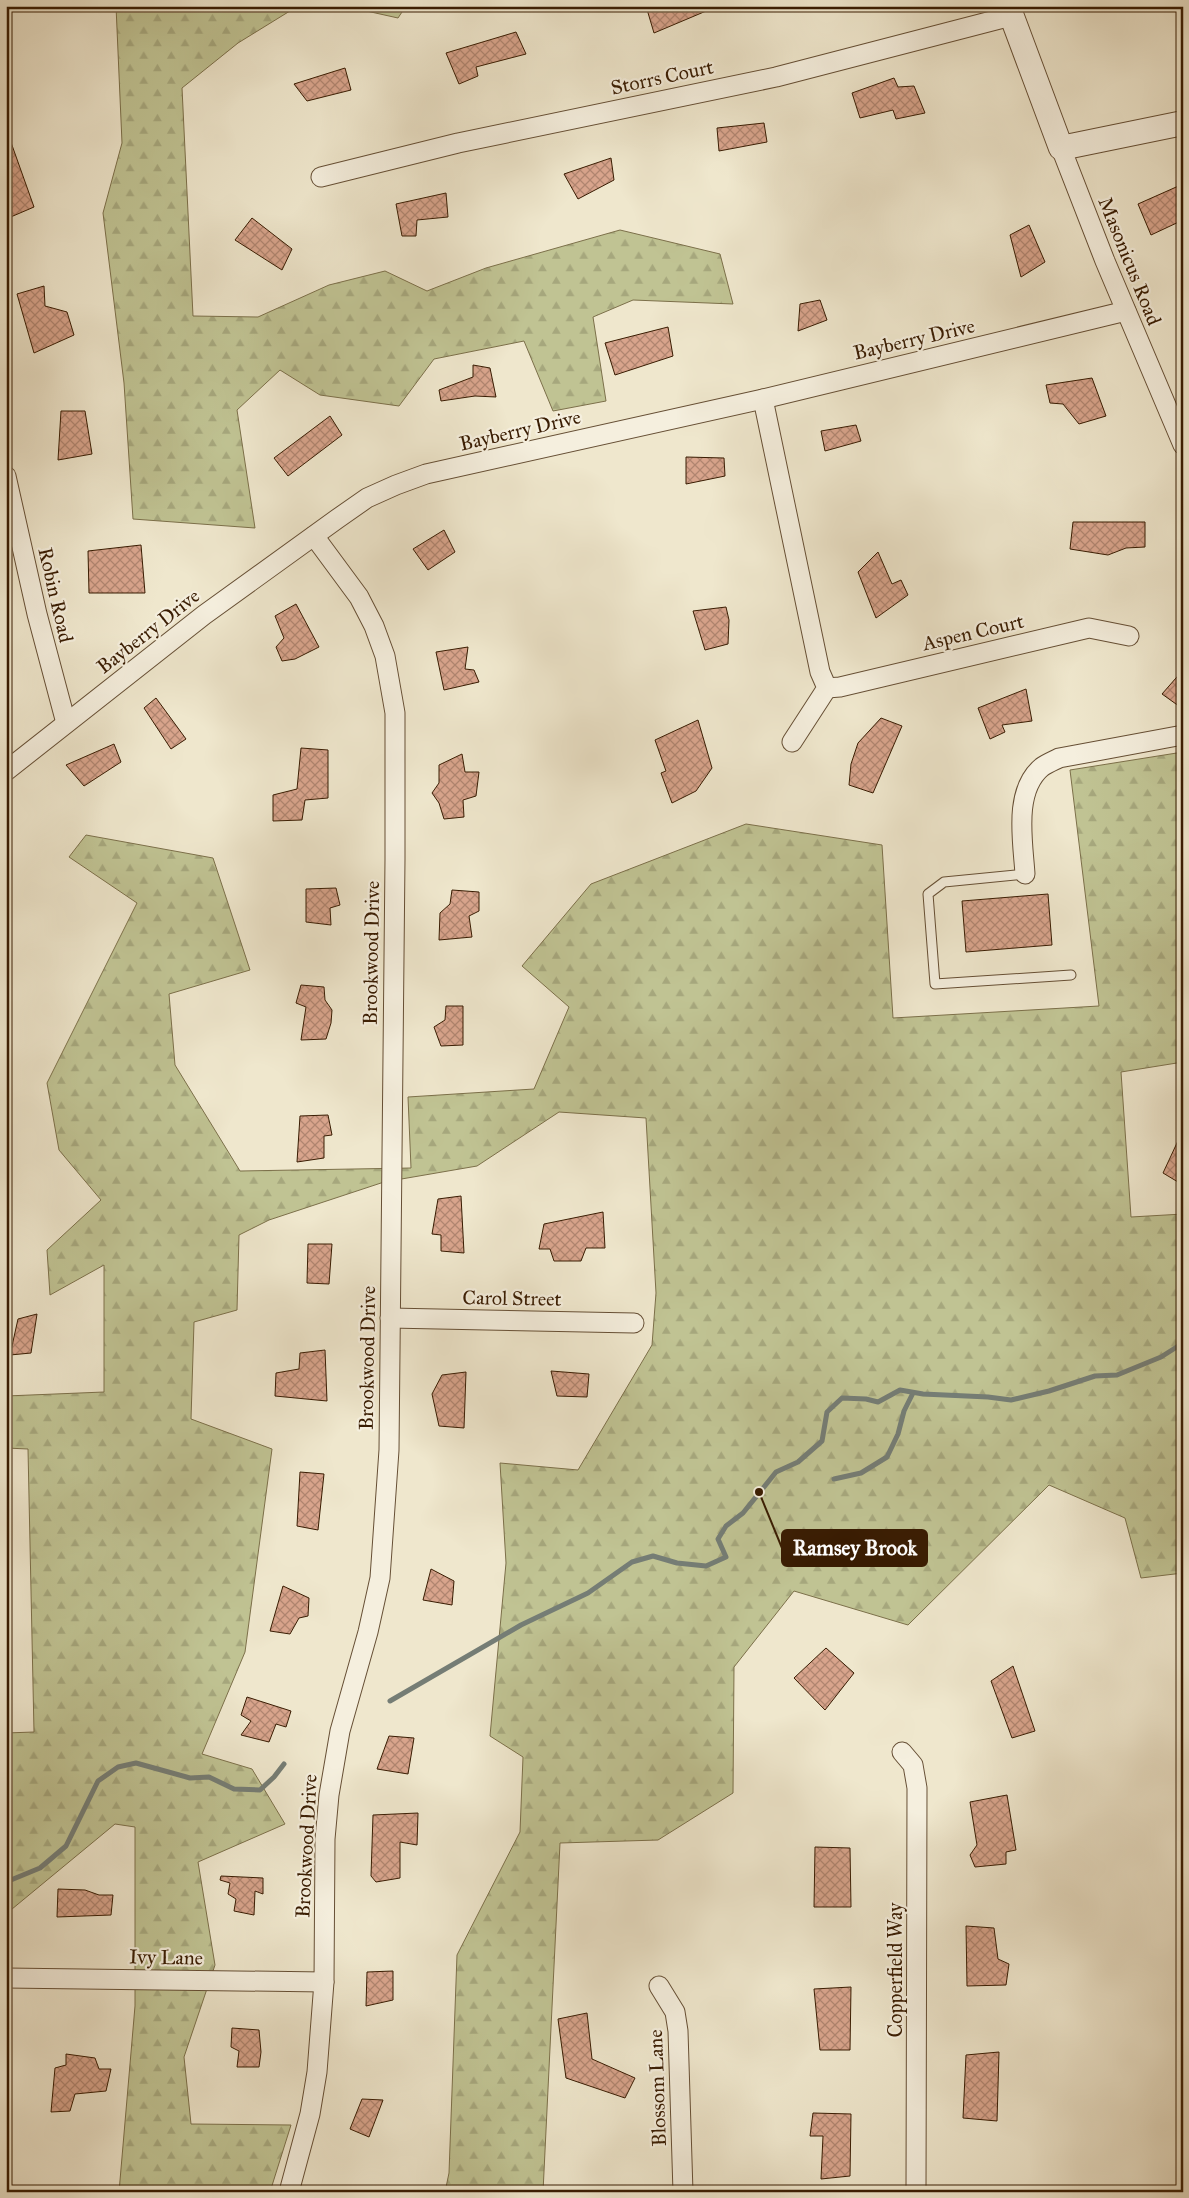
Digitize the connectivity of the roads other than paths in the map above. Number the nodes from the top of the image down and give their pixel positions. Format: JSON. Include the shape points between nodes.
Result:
{"nodes":[{"id":1,"x":1009,"y":11,"type":"edge"},
{"id":2,"x":1183,"y":123,"type":"edge"},
{"id":3,"x":1061,"y":148,"type":"junction"},
{"id":4,"x":321,"y":177,"type":"dead end"},
{"id":5,"x":1126,"y":311,"type":"junction"},
{"id":6,"x":763,"y":399,"type":"junction"},
{"id":7,"x":1183,"y":445,"type":"edge"},
{"id":8,"x":6,"y":476,"type":"edge"},
{"id":9,"x":314,"y":536,"type":"junction"},
{"id":10,"x":1129,"y":636,"type":"dead end"},
{"id":11,"x":827,"y":688,"type":"junction"},
{"id":12,"x":66,"y":723,"type":"junction"},
{"id":13,"x":1183,"y":735,"type":"edge"},
{"id":14,"x":792,"y":742,"type":"dead end"},
{"id":15,"x":6,"y":771,"type":"edge"},
{"id":16,"x":1025,"y":874,"type":"joint"},
{"id":17,"x":1071,"y":975,"type":"dead end"},
{"id":18,"x":390,"y":1318,"type":"junction"},
{"id":19,"x":634,"y":1323,"type":"dead end"},
{"id":20,"x":902,"y":1752,"type":"dead end"},
{"id":21,"x":6,"y":1978,"type":"edge"},
{"id":22,"x":324,"y":1982,"type":"junction"},
{"id":23,"x":659,"y":1986,"type":"dead end"},
{"id":24,"x":289,"y":2192,"type":"edge"},
{"id":25,"x":683,"y":2192,"type":"edge"},
{"id":26,"x":916,"y":2192,"type":"edge"}],
"edges":[{"from":1,"to":3,"type":"street"},
{"from":1,"to":4,"type":"street","name":"Storrs Court","via":[[776,77],[458,143]]},
{"from":2,"to":3,"type":"street"},
{"from":3,"to":5,"type":"street","name":"Masonicus Road"},
{"from":5,"to":6,"type":"street","name":"Bayberry Drive"},
{"from":5,"to":7,"type":"street","name":"Masonicus Road"},
{"from":6,"to":9,"type":"street","name":"Bayberry Drive","via":[[426,474],[368,498]]},
{"from":6,"to":11,"type":"street","via":[[820,672]]},
{"from":8,"to":12,"type":"street","name":"Robin Road"},
{"from":9,"to":12,"type":"street","name":"Bayberry Drive","via":[[204,615]]},
{"from":9,"to":18,"type":"street","name":"Brookwood Drive","via":[[359,597],[374,626],[385,656],[394,713]]},
{"from":10,"to":11,"type":"street","name":"Aspen Court","via":[[1089,628]]},
{"from":11,"to":14,"type":"street"},
{"from":12,"to":15,"type":"street","name":"Bayberry Drive"},
{"from":13,"to":16,"type":"street","via":[[1059,758],[1041,768],[1028,786],[1022,814]]},
{"from":16,"to":17,"type":"lane","via":[[944,882],[928,894],[936,984]]},
{"from":18,"to":19,"type":"street","name":"Carol Street"},
{"from":18,"to":22,"type":"street","name":"Brookwood Drive","via":[[389,1450],[384,1541],[375,1603],[340,1731],[329,1795],[325,1839]]},
{"from":20,"to":26,"type":"street","name":"Copperfield Way","via":[[913,1765],[917,1788]]},
{"from":21,"to":22,"type":"street","name":"Ivy Lane"},
{"from":22,"to":24,"type":"street","name":"Brookwood Drive","via":[[318,2072]]},
{"from":23,"to":25,"type":"street","name":"Blossom Lane","via":[[675,2012],[678,2031]]}]}
